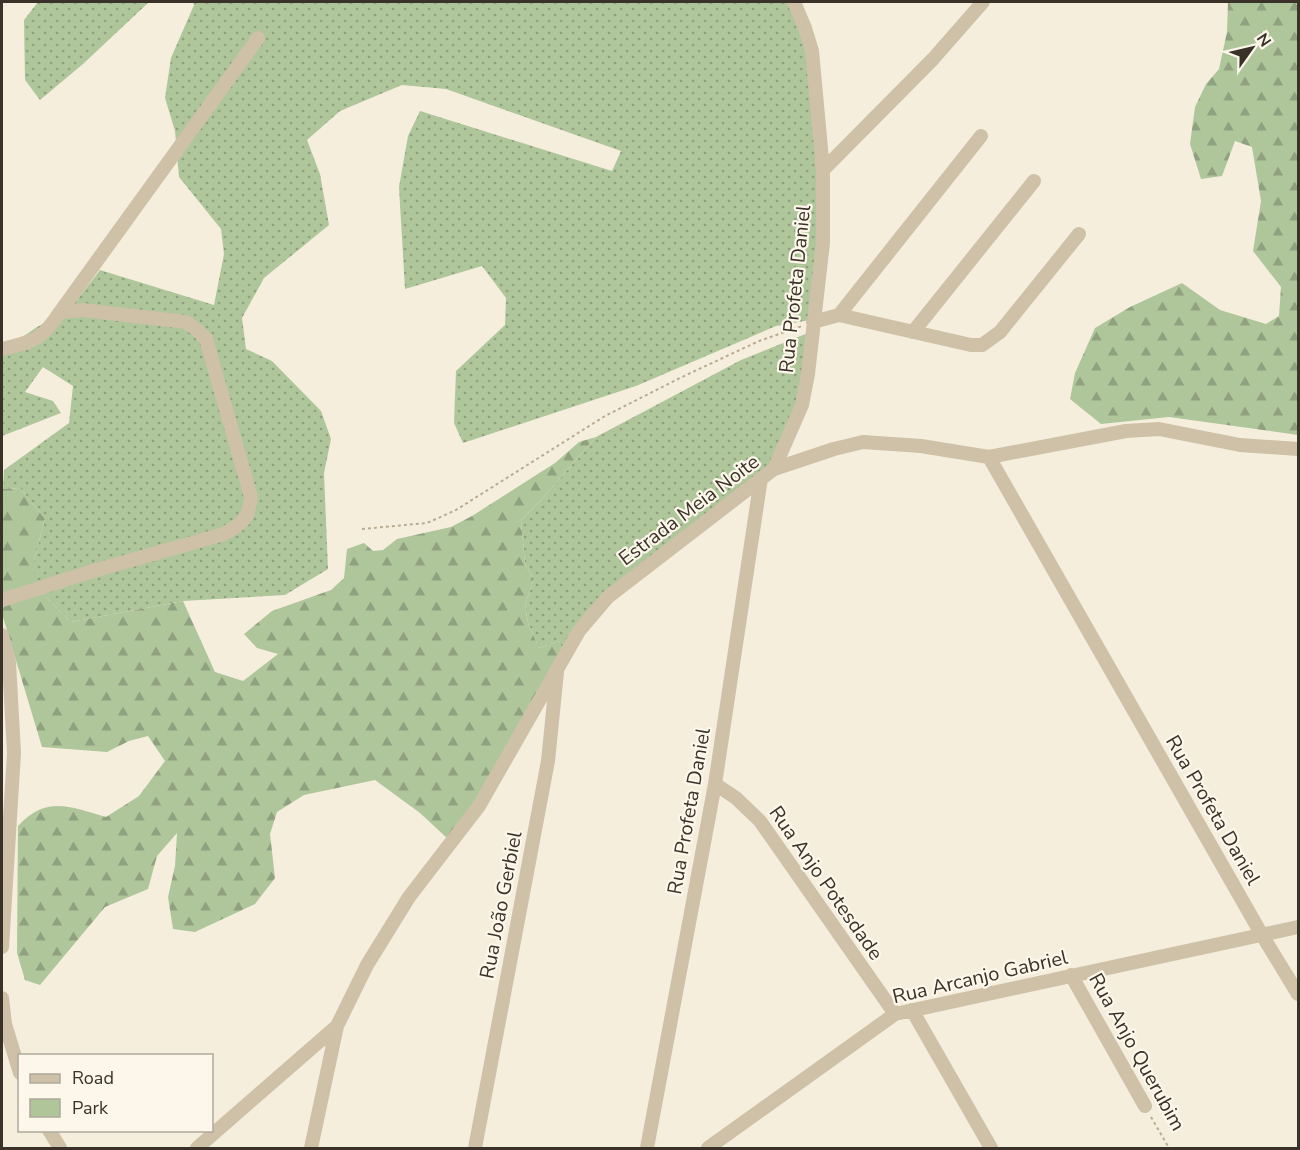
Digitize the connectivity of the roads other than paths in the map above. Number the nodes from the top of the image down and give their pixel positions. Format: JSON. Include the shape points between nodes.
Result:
{"nodes":[{"id":1,"x":794,"y":2,"type":"edge"},
{"id":2,"x":982,"y":2,"type":"edge"},
{"id":3,"x":258,"y":38,"type":"dead end"},
{"id":4,"x":981,"y":136,"type":"dead end"},
{"id":5,"x":823,"y":170,"type":"junction"},
{"id":6,"x":1034,"y":181,"type":"dead end"},
{"id":7,"x":1079,"y":234,"type":"dead end"},
{"id":8,"x":60,"y":312,"type":"junction"},
{"id":9,"x":839,"y":315,"type":"junction"},
{"id":10,"x":813,"y":322,"type":"junction"},
{"id":11,"x":914,"y":332,"type":"junction"},
{"id":12,"x":2,"y":349,"type":"edge"},
{"id":13,"x":1299,"y":449,"type":"edge"},
{"id":14,"x":989,"y":457,"type":"junction"},
{"id":15,"x":774,"y":469,"type":"junction"},
{"id":16,"x":761,"y":478,"type":"junction"},
{"id":17,"x":2,"y":600,"type":"edge"},
{"id":18,"x":2,"y":635,"type":"edge"},
{"id":19,"x":558,"y":667,"type":"junction"},
{"id":20,"x":529,"y":717,"type":"junction"},
{"id":21,"x":552,"y":727,"type":"junction"},
{"id":22,"x":715,"y":784,"type":"junction"},
{"id":23,"x":1299,"y":927,"type":"edge"},
{"id":24,"x":1262,"y":935,"type":"junction"},
{"id":25,"x":2,"y":947,"type":"edge"},
{"id":26,"x":1071,"y":975,"type":"junction"},
{"id":27,"x":1299,"y":994,"type":"edge"},
{"id":28,"x":2,"y":998,"type":"edge"},
{"id":29,"x":912,"y":1010,"type":"junction"},
{"id":30,"x":895,"y":1014,"type":"junction"},
{"id":31,"x":337,"y":1026,"type":"junction"},
{"id":32,"x":18,"y":1067,"type":"edge"},
{"id":33,"x":1145,"y":1106,"type":"road end"},
{"id":34,"x":50,"y":1132,"type":"edge"},
{"id":35,"x":60,"y":1149,"type":"edge"},
{"id":36,"x":197,"y":1149,"type":"edge"},
{"id":37,"x":311,"y":1149,"type":"edge"},
{"id":38,"x":475,"y":1149,"type":"edge"},
{"id":39,"x":647,"y":1149,"type":"edge"},
{"id":40,"x":708,"y":1149,"type":"edge"},
{"id":41,"x":991,"y":1149,"type":"edge"}],
"edges":[{"from":1,"to":5,"type":"street","name":"Rua Profeta Daniel","via":[[812,51]]},
{"from":2,"to":5,"type":"street","via":[[933,59]]},
{"from":3,"to":8,"type":"street"},
{"from":4,"to":9,"type":"street"},
{"from":5,"to":10,"type":"street","name":"Rua Profeta Daniel","via":[[823,243]]},
{"from":6,"to":11,"type":"street"},
{"from":7,"to":11,"type":"street","via":[[992,340],[971,345]]},
{"from":8,"to":12,"type":"street","via":[[42,336]]},
{"from":8,"to":17,"type":"street","via":[[83,310],[186,322],[196,328],[206,339],[251,497],[249,513],[224,534]]},
{"from":9,"to":10,"type":"street"},
{"from":9,"to":11,"type":"street"},
{"from":10,"to":15,"type":"street","name":"Rua Profeta Daniel","via":[[802,405]]},
{"from":13,"to":14,"type":"street","name":"Estrada Meia Noite","via":[[1240,446],[1159,429],[1126,431]]},
{"from":14,"to":15,"type":"street","name":"Estrada Meia Noite","via":[[863,442]]},
{"from":14,"to":24,"type":"street","name":"Rua Profeta Daniel"},
{"from":15,"to":16,"type":"street","name":"Estrada Meia Noite"},
{"from":16,"to":19,"type":"street","name":"Estrada Meia Noite","via":[[608,597],[579,631]]},
{"from":16,"to":22,"type":"street","name":"Rua Profeta Daniel"},
{"from":18,"to":25,"type":"street","via":[[9,662],[14,753]]},
{"from":19,"to":20,"type":"street","name":"Estrada Meia Noite"},
{"from":19,"to":21,"type":"street","name":"Rua João Gerbiel"},
{"from":20,"to":21,"type":"street"},
{"from":20,"to":31,"type":"street","name":"Estrada Meia Noite","via":[[479,806],[409,897],[367,965]]},
{"from":21,"to":38,"type":"street","name":"Rua João Gerbiel"},
{"from":22,"to":30,"type":"street","name":"Rua Anjo Potesdade","via":[[760,821]]},
{"from":22,"to":39,"type":"street","name":"Rua Profeta Daniel"},
{"from":23,"to":24,"type":"street","name":"Rua Arcanjo Gabriel"},
{"from":24,"to":26,"type":"street","name":"Rua Arcanjo Gabriel"},
{"from":24,"to":27,"type":"street","name":"Rua Profeta Daniel"},
{"from":26,"to":29,"type":"street","name":"Rua Arcanjo Gabriel"},
{"from":26,"to":33,"type":"street","name":"Rua Anjo Querubim"},
{"from":28,"to":32,"type":"street","via":[[8,1038]]},
{"from":29,"to":30,"type":"street","name":"Rua Arcanjo Gabriel"},
{"from":29,"to":41,"type":"street"},
{"from":30,"to":40,"type":"street","name":"Rua Arcanjo Gabriel"},
{"from":31,"to":36,"type":"street","name":"Estrada Meia Noite"},
{"from":31,"to":37,"type":"street","name":"Estrada Meia Noite"},
{"from":34,"to":35,"type":"street"}]}
